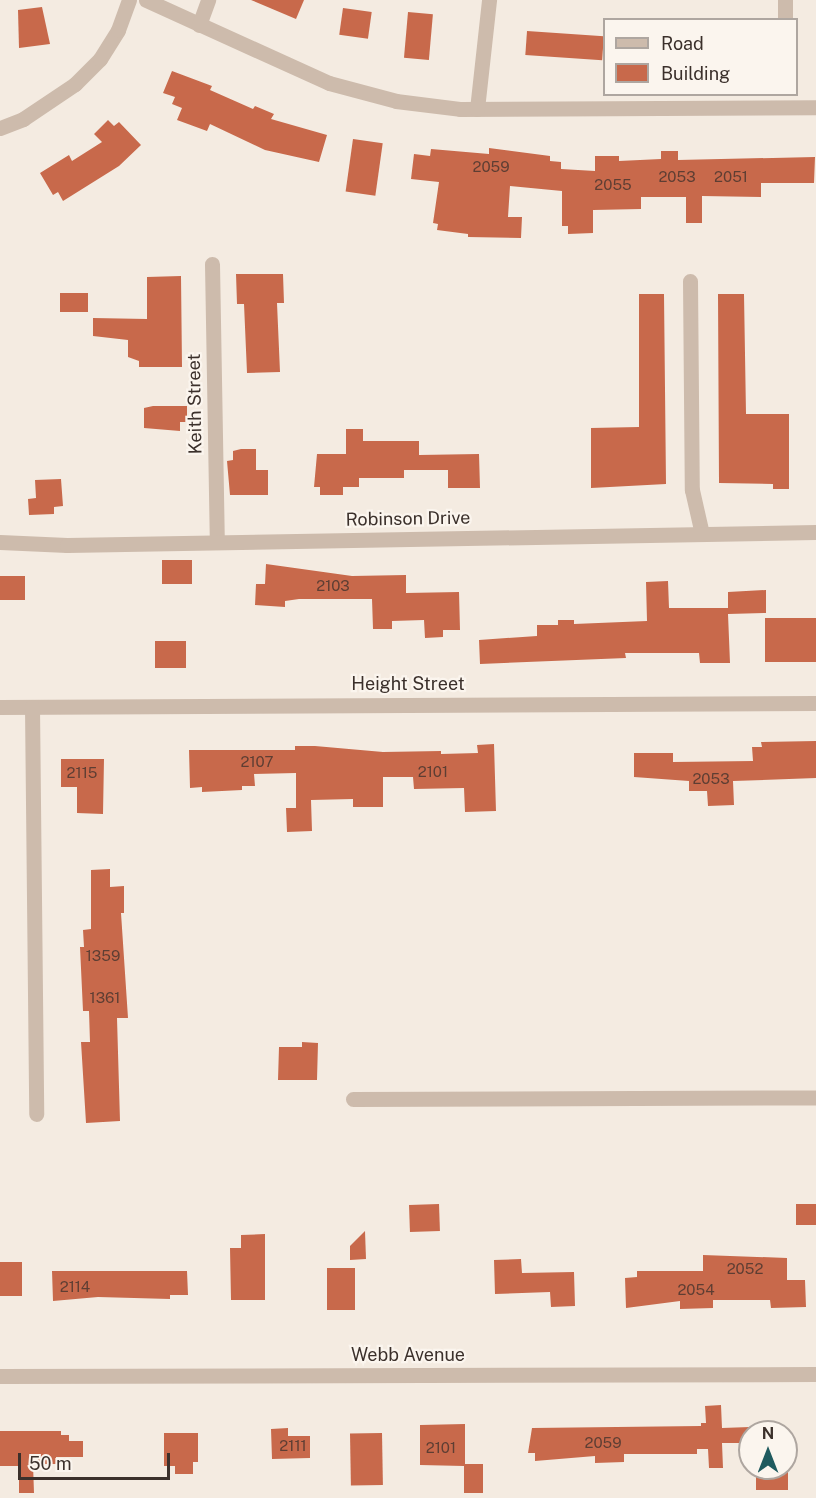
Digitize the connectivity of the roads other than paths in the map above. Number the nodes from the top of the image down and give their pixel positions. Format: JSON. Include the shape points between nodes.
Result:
{"nodes":[{"id":1,"x":129,"y":0,"type":"edge"},
{"id":2,"x":146,"y":0,"type":"edge"},
{"id":3,"x":208,"y":0,"type":"edge"},
{"id":4,"x":489,"y":0,"type":"edge"},
{"id":5,"x":785,"y":0,"type":"edge"},
{"id":6,"x":785,"y":18,"type":"edge"},
{"id":7,"x":199,"y":25,"type":"junction"},
{"id":8,"x":787,"y":101,"type":"edge"},
{"id":9,"x":816,"y":107,"type":"edge"},
{"id":10,"x":477,"y":109,"type":"junction"},
{"id":11,"x":0,"y":129,"type":"edge"},
{"id":12,"x":212,"y":264,"type":"dead end"},
{"id":13,"x":690,"y":281,"type":"dead end"},
{"id":14,"x":816,"y":532,"type":"edge"},
{"id":15,"x":702,"y":534,"type":"junction"},
{"id":16,"x":0,"y":542,"type":"edge"},
{"id":17,"x":217,"y":542,"type":"junction"},
{"id":18,"x":816,"y":703,"type":"edge"},
{"id":19,"x":0,"y":707,"type":"edge"},
{"id":20,"x":32,"y":707,"type":"junction"},
{"id":21,"x":816,"y":1096,"type":"edge"},
{"id":22,"x":353,"y":1099,"type":"dead end"},
{"id":23,"x":36,"y":1114,"type":"dead end"},
{"id":24,"x":816,"y":1374,"type":"edge"},
{"id":25,"x":0,"y":1376,"type":"edge"}],
"edges":[{"from":1,"to":11,"type":"street","via":[[118,30],[84,76],[23,119]]},
{"from":2,"to":7,"type":"street"},
{"from":3,"to":7,"type":"street"},
{"from":4,"to":10,"type":"street"},
{"from":5,"to":6,"type":"street"},
{"from":7,"to":10,"type":"street","via":[[329,84],[396,101]]},
{"from":8,"to":9,"type":"street"},
{"from":8,"to":10,"type":"street"},
{"from":12,"to":17,"type":"street","name":"Keith Street"},
{"from":13,"to":15,"type":"street","via":[[692,490]]},
{"from":14,"to":15,"type":"street","name":"Robinson Drive"},
{"from":15,"to":17,"type":"street","name":"Robinson Drive"},
{"from":16,"to":17,"type":"street","name":"Robinson Drive"},
{"from":18,"to":20,"type":"street","name":"Height Street"},
{"from":19,"to":20,"type":"street","name":"Height Street"},
{"from":20,"to":23,"type":"street"},
{"from":21,"to":22,"type":"street"},
{"from":24,"to":25,"type":"street","name":"Webb Avenue"}]}
